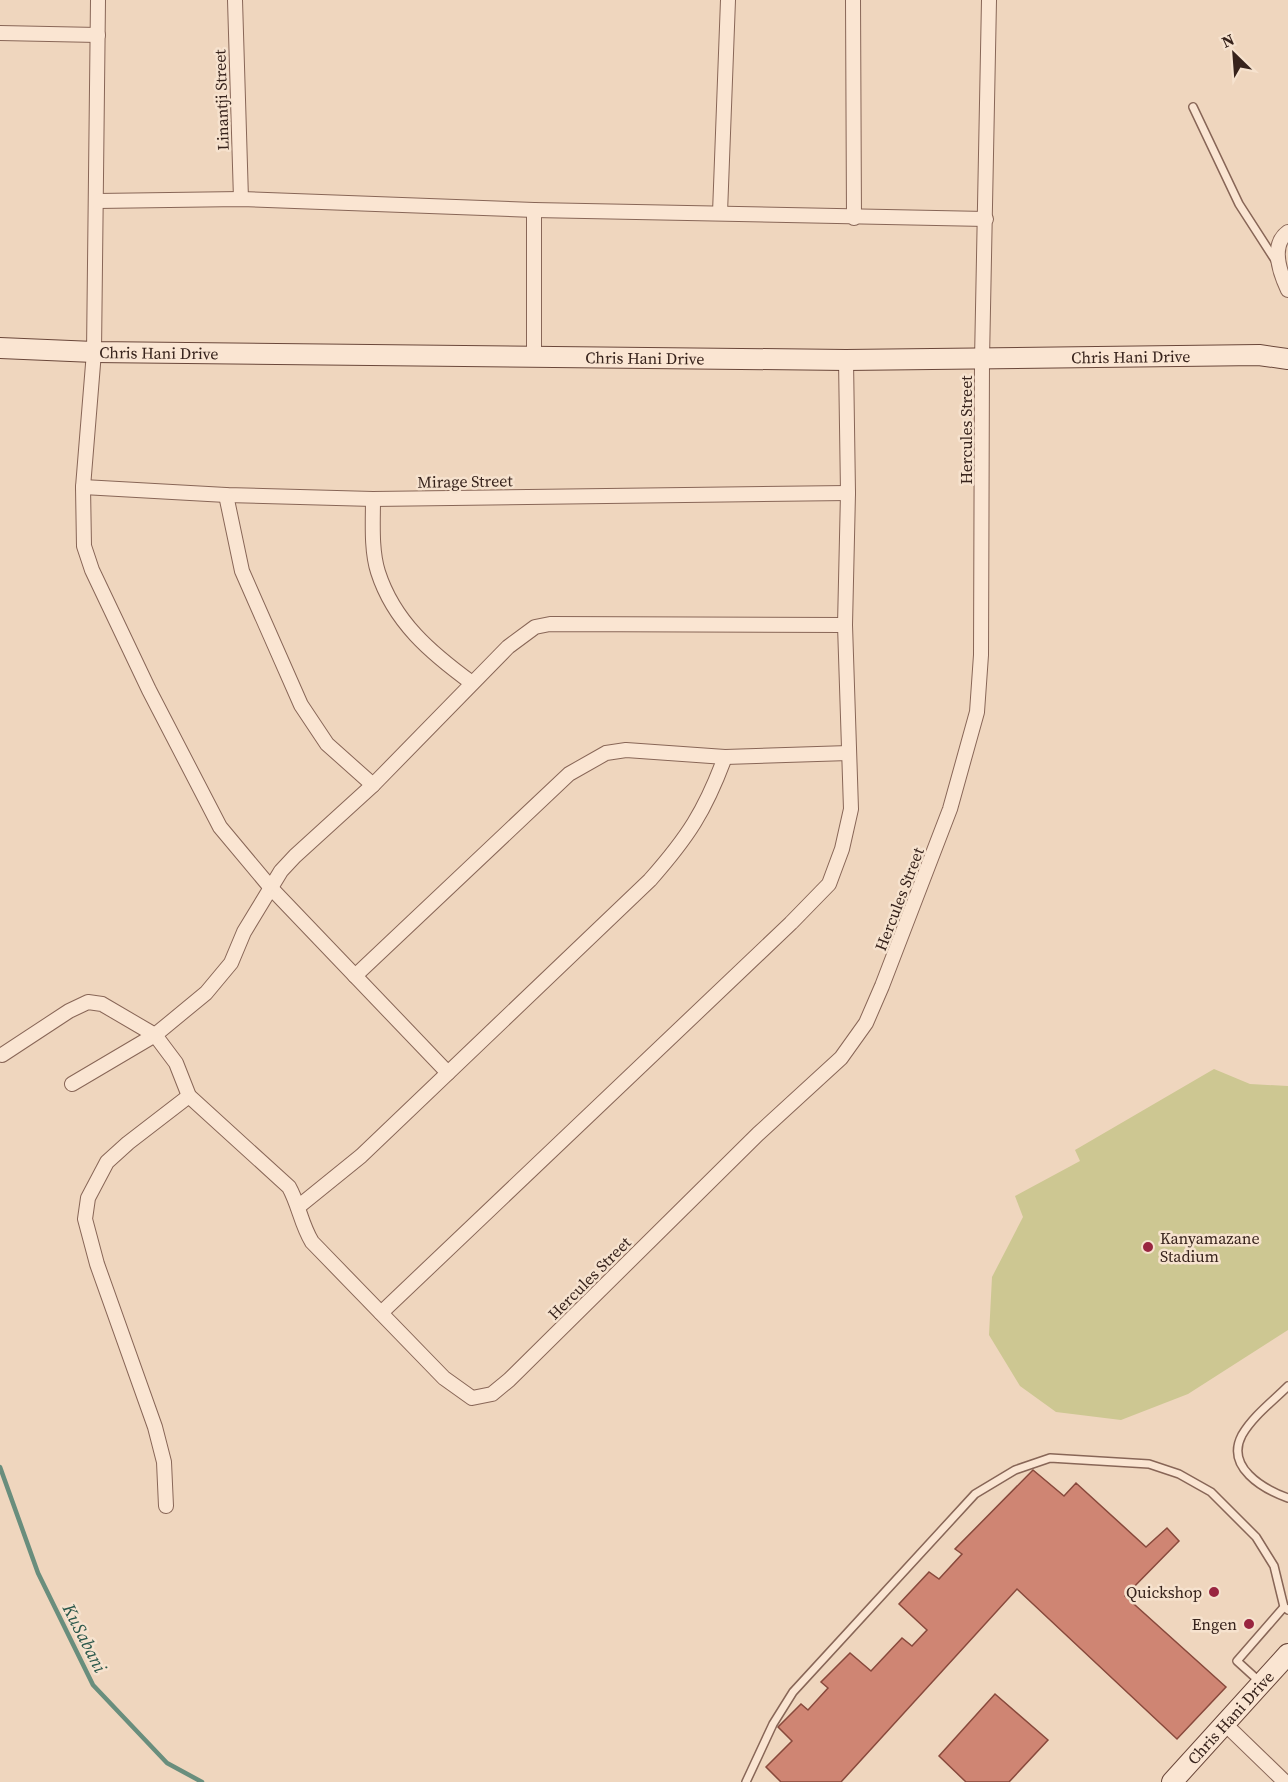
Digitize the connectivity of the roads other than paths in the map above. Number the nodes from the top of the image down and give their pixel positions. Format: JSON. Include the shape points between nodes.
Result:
{"nodes":[{"id":1,"x":98,"y":0,"type":"edge"},
{"id":2,"x":235,"y":0,"type":"edge"},
{"id":3,"x":729,"y":0,"type":"edge"},
{"id":4,"x":853,"y":0,"type":"edge"},
{"id":5,"x":989,"y":0,"type":"edge"},
{"id":6,"x":0,"y":33,"type":"edge"},
{"id":7,"x":98,"y":35,"type":"junction"},
{"id":8,"x":1193,"y":107,"type":"dead end"},
{"id":9,"x":241,"y":200,"type":"junction"},
{"id":10,"x":97,"y":201,"type":"junction"},
{"id":11,"x":534,"y":210,"type":"junction"},
{"id":12,"x":720,"y":213,"type":"junction"},
{"id":13,"x":854,"y":218,"type":"junction"},
{"id":14,"x":986,"y":219,"type":"junction"},
{"id":15,"x":1288,"y":232,"type":"edge"},
{"id":16,"x":1280,"y":268,"type":"junction"},
{"id":17,"x":1288,"y":290,"type":"edge"},
{"id":18,"x":0,"y":348,"type":"edge"},
{"id":19,"x":94,"y":352,"type":"junction"},
{"id":20,"x":534,"y":357,"type":"junction"},
{"id":21,"x":1288,"y":359,"type":"edge"},
{"id":22,"x":846,"y":360,"type":"junction"},
{"id":23,"x":982,"y":360,"type":"junction"},
{"id":24,"x":83,"y":487,"type":"junction"},
{"id":25,"x":848,"y":493,"type":"junction"},
{"id":26,"x":226,"y":495,"type":"junction"},
{"id":27,"x":373,"y":499,"type":"junction"},
{"id":28,"x":845,"y":625,"type":"junction"},
{"id":29,"x":472,"y":683,"type":"junction"},
{"id":30,"x":849,"y":753,"type":"junction"},
{"id":31,"x":725,"y":757,"type":"junction"},
{"id":32,"x":373,"y":785,"type":"junction"},
{"id":33,"x":271,"y":888,"type":"junction"},
{"id":34,"x":355,"y":976,"type":"junction"},
{"id":35,"x":155,"y":1035,"type":"junction"},
{"id":36,"x":2,"y":1055,"type":"dead end"},
{"id":37,"x":448,"y":1073,"type":"junction"},
{"id":38,"x":72,"y":1084,"type":"dead end"},
{"id":39,"x":189,"y":1096,"type":"junction"},
{"id":40,"x":298,"y":1207,"type":"junction"},
{"id":41,"x":381,"y":1313,"type":"junction"},
{"id":42,"x":1288,"y":1386,"type":"edge"},
{"id":43,"x":1288,"y":1498,"type":"edge"},
{"id":44,"x":166,"y":1506,"type":"dead end"},
{"id":45,"x":1286,"y":1608,"type":"edge"},
{"id":46,"x":1288,"y":1653,"type":"edge"},
{"id":47,"x":1261,"y":1683,"type":"junction"},
{"id":48,"x":1225,"y":1724,"type":"junction"},
{"id":49,"x":746,"y":1782,"type":"edge"},
{"id":50,"x":1172,"y":1782,"type":"edge"},
{"id":51,"x":1286,"y":1782,"type":"edge"}],
"edges":[{"from":1,"to":7,"type":"street"},
{"from":2,"to":9,"type":"street","name":"Linantji Street"},
{"from":3,"to":12,"type":"street"},
{"from":4,"to":13,"type":"street"},
{"from":5,"to":14,"type":"street","name":"Hercules Street"},
{"from":6,"to":7,"type":"street"},
{"from":7,"to":10,"type":"street"},
{"from":8,"to":16,"type":"lane","via":[[1239,204]]},
{"from":9,"to":10,"type":"street"},
{"from":9,"to":11,"type":"street"},
{"from":10,"to":19,"type":"street"},
{"from":11,"to":12,"type":"street"},
{"from":11,"to":20,"type":"street"},
{"from":12,"to":13,"type":"street"},
{"from":13,"to":14,"type":"street"},
{"from":14,"to":23,"type":"street","name":"Hercules Street"},
{"from":15,"to":16,"type":"street","via":[[1282,236],[1278,250]]},
{"from":16,"to":17,"type":"street"},
{"from":18,"to":19,"type":"street","name":"Chris Hani Drive"},
{"from":19,"to":20,"type":"street","name":"Chris Hani Drive"},
{"from":19,"to":24,"type":"street"},
{"from":20,"to":22,"type":"street","name":"Chris Hani Drive"},
{"from":21,"to":23,"type":"street","name":"Chris Hani Drive","via":[[1259,355]]},
{"from":22,"to":23,"type":"street","name":"Chris Hani Drive"},
{"from":22,"to":25,"type":"street"},
{"from":23,"to":41,"type":"street","name":"Hercules Street","via":[[983,596],[977,712],[931,863],[866,1023],[841,1058],[492,1394],[472,1398],[458,1390]]},
{"from":24,"to":26,"type":"street","name":"Mirage Street"},
{"from":24,"to":33,"type":"street","via":[[84,546],[102,593],[220,827]]},
{"from":25,"to":27,"type":"street","name":"Mirage Street"},
{"from":25,"to":28,"type":"street"},
{"from":26,"to":27,"type":"street","name":"Mirage Street"},
{"from":26,"to":32,"type":"street","via":[[242,571],[301,705],[327,744]]},
{"from":27,"to":29,"type":"street","via":[[377,571],[396,613],[430,652]]},
{"from":28,"to":29,"type":"street","via":[[550,624],[524,634]]},
{"from":28,"to":30,"type":"street"},
{"from":29,"to":32,"type":"street"},
{"from":30,"to":31,"type":"street"},
{"from":30,"to":41,"type":"street","via":[[851,809],[829,884]]},
{"from":31,"to":34,"type":"street","via":[[626,750],[588,761],[569,774]]},
{"from":31,"to":37,"type":"street","via":[[711,797],[684,841],[650,880]]},
{"from":32,"to":33,"type":"street","via":[[295,856]]},
{"from":33,"to":34,"type":"street"},
{"from":33,"to":35,"type":"street","via":[[222,976],[188,1010]]},
{"from":34,"to":37,"type":"street"},
{"from":35,"to":36,"type":"street","via":[[102,1004],[88,1002]]},
{"from":35,"to":38,"type":"street"},
{"from":35,"to":39,"type":"street","via":[[176,1063]]},
{"from":37,"to":40,"type":"street","via":[[361,1156]]},
{"from":39,"to":40,"type":"street","name":"Hercules Street","via":[[281,1179]]},
{"from":39,"to":44,"type":"street","via":[[107,1162],[88,1198],[85,1219],[155,1427],[164,1462]]},
{"from":40,"to":41,"type":"street","name":"Hercules Street","via":[[312,1242]]},
{"from":42,"to":43,"type":"lane","via":[[1242,1436],[1238,1455],[1245,1473],[1266,1491]]},
{"from":45,"to":47,"type":"lane","via":[[1237,1661]]},
{"from":45,"to":49,"type":"lane","via":[[1274,1566],[1256,1537],[1211,1492],[1179,1474],[1149,1464],[1050,1458],[1015,1470],[975,1494],[793,1692],[772,1724]]},
{"from":46,"to":47,"type":"street","name":"Chris Hani Drive"},
{"from":47,"to":48,"type":"street","name":"Chris Hani Drive"},
{"from":48,"to":50,"type":"street","name":"Chris Hani Drive"},
{"from":48,"to":51,"type":"street"}]}
